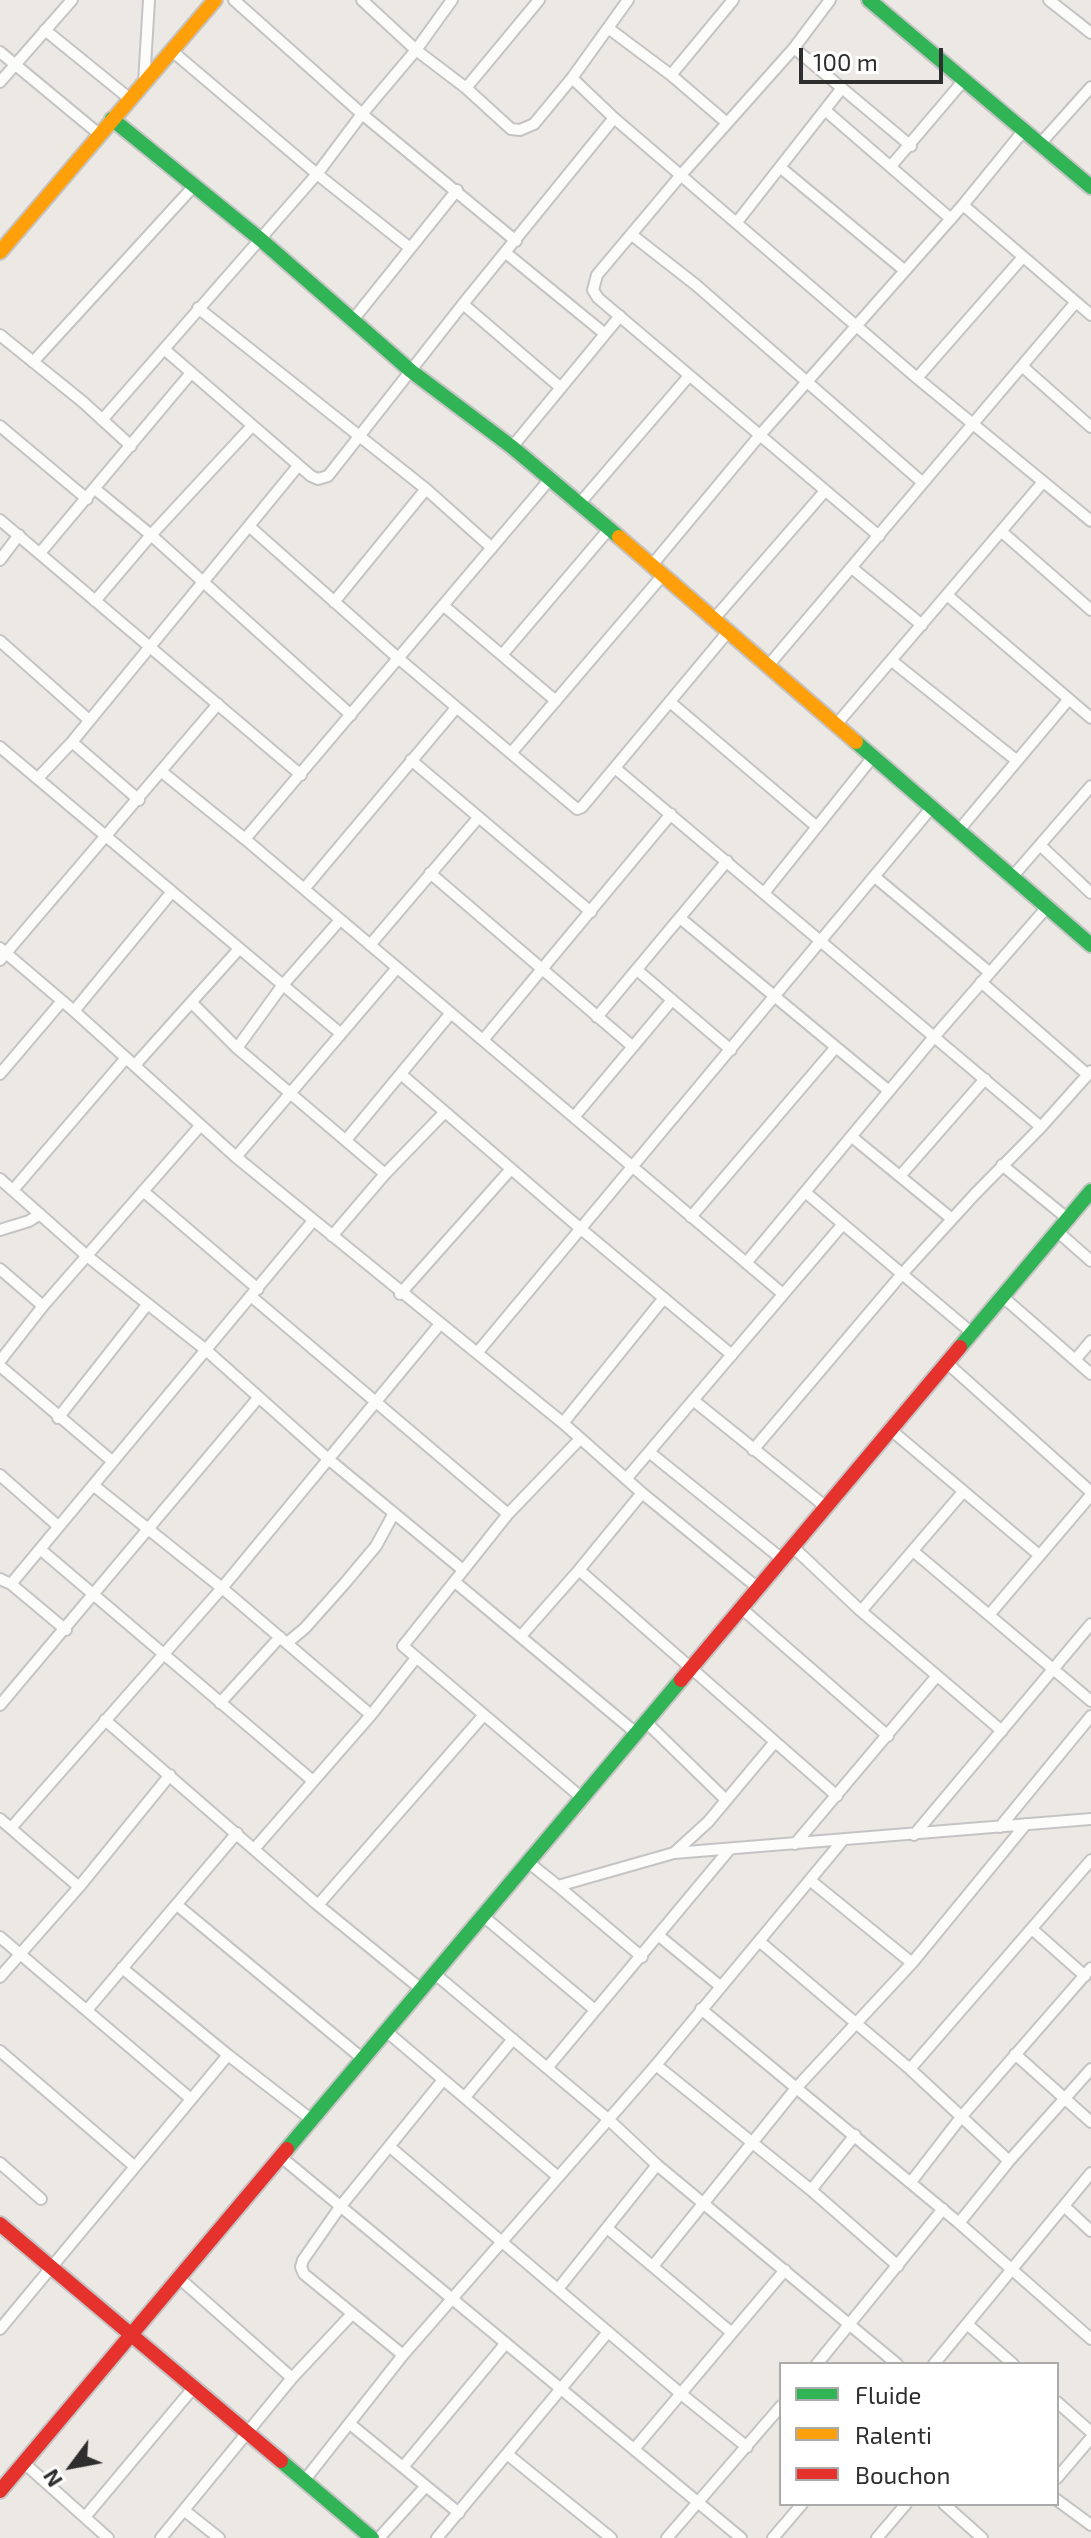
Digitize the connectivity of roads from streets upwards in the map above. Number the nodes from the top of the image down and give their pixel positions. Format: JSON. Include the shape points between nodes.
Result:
{"nodes":[{"id":1,"x":71,"y":0,"type":"edge"},
{"id":2,"x":149,"y":0,"type":"edge"},
{"id":3,"x":215,"y":0,"type":"edge"},
{"id":4,"x":234,"y":0,"type":"edge"},
{"id":5,"x":362,"y":0,"type":"edge"},
{"id":6,"x":452,"y":0,"type":"edge"},
{"id":7,"x":539,"y":0,"type":"edge"},
{"id":8,"x":628,"y":0,"type":"edge"},
{"id":9,"x":733,"y":0,"type":"edge"},
{"id":10,"x":830,"y":0,"type":"edge"},
{"id":11,"x":869,"y":0,"type":"edge"},
{"id":12,"x":1049,"y":0,"type":"edge"},
{"id":13,"x":608,"y":28,"type":"junction"},
{"id":14,"x":45,"y":30,"type":"junction"},
{"id":15,"x":1091,"y":33,"type":"edge"},
{"id":16,"x":794,"y":48,"type":"junction"},
{"id":17,"x":416,"y":50,"type":"junction"},
{"id":18,"x":172,"y":51,"type":"junction"},
{"id":19,"x":0,"y":52,"type":"edge"},
{"id":20,"x":15,"y":64,"type":"junction"},
{"id":21,"x":671,"y":75,"type":"junction"},
{"id":22,"x":572,"y":78,"type":"junction"},
{"id":23,"x":964,"y":80,"type":"junction"},
{"id":24,"x":0,"y":82,"type":"edge"},
{"id":25,"x":144,"y":83,"type":"junction"},
{"id":26,"x":1091,"y":87,"type":"edge"},
{"id":27,"x":466,"y":88,"type":"junction"},
{"id":28,"x":842,"y":88,"type":"junction"},
{"id":29,"x":130,"y":99,"type":"junction"},
{"id":30,"x":826,"y":111,"type":"junction"},
{"id":31,"x":362,"y":114,"type":"junction"},
{"id":32,"x":614,"y":118,"type":"junction"},
{"id":33,"x":112,"y":119,"type":"junction"},
{"id":34,"x":727,"y":123,"type":"junction"},
{"id":35,"x":1024,"y":130,"type":"junction"},
{"id":36,"x":99,"y":134,"type":"junction"},
{"id":37,"x":1040,"y":144,"type":"junction"},
{"id":38,"x":911,"y":146,"type":"junction"},
{"id":39,"x":891,"y":166,"type":"junction"},
{"id":40,"x":781,"y":168,"type":"junction"},
{"id":41,"x":317,"y":174,"type":"junction"},
{"id":42,"x":681,"y":175,"type":"junction"},
{"id":43,"x":193,"y":187,"type":"junction"},
{"id":44,"x":1091,"y":187,"type":"edge"},
{"id":45,"x":457,"y":190,"type":"junction"},
{"id":46,"x":963,"y":205,"type":"junction"},
{"id":47,"x":951,"y":219,"type":"junction"},
{"id":48,"x":737,"y":222,"type":"junction"},
{"id":49,"x":632,"y":235,"type":"junction"},
{"id":50,"x":260,"y":239,"type":"junction"},
{"id":51,"x":516,"y":241,"type":"junction"},
{"id":52,"x":410,"y":248,"type":"junction"},
{"id":53,"x":0,"y":252,"type":"edge"},
{"id":54,"x":506,"y":253,"type":"junction"},
{"id":55,"x":1023,"y":257,"type":"junction"},
{"id":56,"x":904,"y":270,"type":"junction"},
{"id":57,"x":1076,"y":302,"type":"junction"},
{"id":58,"x":463,"y":304,"type":"junction"},
{"id":59,"x":198,"y":308,"type":"junction"},
{"id":60,"x":1091,"y":315,"type":"edge"},
{"id":61,"x":620,"y":316,"type":"junction"},
{"id":62,"x":352,"y":321,"type":"junction"},
{"id":63,"x":857,"y":326,"type":"junction"},
{"id":64,"x":605,"y":334,"type":"junction"},
{"id":65,"x":0,"y":335,"type":"edge"},
{"id":66,"x":164,"y":349,"type":"junction"},
{"id":67,"x":33,"y":362,"type":"junction"},
{"id":68,"x":1023,"y":367,"type":"junction"},
{"id":69,"x":411,"y":371,"type":"junction"},
{"id":70,"x":191,"y":373,"type":"junction"},
{"id":71,"x":689,"y":376,"type":"junction"},
{"id":72,"x":917,"y":378,"type":"junction"},
{"id":73,"x":807,"y":383,"type":"junction"},
{"id":74,"x":561,"y":388,"type":"junction"},
{"id":75,"x":102,"y":420,"type":"junction"},
{"id":76,"x":973,"y":425,"type":"junction"},
{"id":77,"x":0,"y":426,"type":"edge"},
{"id":78,"x":252,"y":426,"type":"junction"},
{"id":79,"x":1091,"y":427,"type":"edge"},
{"id":80,"x":760,"y":435,"type":"junction"},
{"id":81,"x":359,"y":436,"type":"junction"},
{"id":82,"x":131,"y":446,"type":"junction"},
{"id":83,"x":512,"y":447,"type":"junction"},
{"id":84,"x":298,"y":466,"type":"junction"},
{"id":85,"x":550,"y":479,"type":"junction"},
{"id":86,"x":1043,"y":482,"type":"junction"},
{"id":87,"x":923,"y":483,"type":"junction"},
{"id":88,"x":95,"y":489,"type":"junction"},
{"id":89,"x":426,"y":489,"type":"junction"},
{"id":90,"x":825,"y":491,"type":"junction"},
{"id":91,"x":87,"y":499,"type":"junction"},
{"id":92,"x":580,"y":503,"type":"junction"},
{"id":93,"x":0,"y":520,"type":"edge"},
{"id":94,"x":1091,"y":521,"type":"edge"},
{"id":95,"x":250,"y":527,"type":"junction"},
{"id":96,"x":609,"y":529,"type":"junction"},
{"id":97,"x":1002,"y":532,"type":"junction"},
{"id":98,"x":19,"y":535,"type":"junction"},
{"id":99,"x":151,"y":535,"type":"junction"},
{"id":100,"x":879,"y":536,"type":"junction"},
{"id":101,"x":492,"y":548,"type":"junction"},
{"id":102,"x":40,"y":553,"type":"junction"},
{"id":103,"x":0,"y":560,"type":"edge"},
{"id":104,"x":852,"y":568,"type":"junction"},
{"id":105,"x":657,"y":570,"type":"junction"},
{"id":106,"x":202,"y":582,"type":"junction"},
{"id":107,"x":947,"y":595,"type":"junction"},
{"id":108,"x":95,"y":601,"type":"junction"},
{"id":109,"x":334,"y":602,"type":"junction"},
{"id":110,"x":444,"y":606,"type":"junction"},
{"id":111,"x":1091,"y":610,"type":"edge"},
{"id":112,"x":713,"y":620,"type":"junction"},
{"id":113,"x":922,"y":625,"type":"junction"},
{"id":114,"x":727,"y":633,"type":"junction"},
{"id":115,"x":0,"y":641,"type":"edge"},
{"id":116,"x":149,"y":648,"type":"junction"},
{"id":117,"x":502,"y":655,"type":"junction"},
{"id":118,"x":398,"y":658,"type":"junction"},
{"id":119,"x":892,"y":661,"type":"junction"},
{"id":120,"x":767,"y":667,"type":"junction"},
{"id":121,"x":1069,"y":699,"type":"junction"},
{"id":122,"x":556,"y":701,"type":"junction"},
{"id":123,"x":670,"y":702,"type":"junction"},
{"id":124,"x":218,"y":704,"type":"junction"},
{"id":125,"x":456,"y":708,"type":"junction"},
{"id":126,"x":351,"y":715,"type":"junction"},
{"id":127,"x":1091,"y":718,"type":"edge"},
{"id":128,"x":89,"y":720,"type":"junction"},
{"id":129,"x":835,"y":726,"type":"junction"},
{"id":130,"x":72,"y":742,"type":"junction"},
{"id":131,"x":0,"y":747,"type":"edge"},
{"id":132,"x":512,"y":752,"type":"junction"},
{"id":133,"x":872,"y":758,"type":"junction"},
{"id":134,"x":411,"y":760,"type":"junction"},
{"id":135,"x":1016,"y":760,"type":"junction"},
{"id":136,"x":615,"y":768,"type":"junction"},
{"id":137,"x":162,"y":772,"type":"junction"},
{"id":138,"x":301,"y":775,"type":"junction"},
{"id":139,"x":38,"y":778,"type":"junction"},
{"id":140,"x":1089,"y":792,"type":"edge"},
{"id":141,"x":139,"y":800,"type":"junction"},
{"id":142,"x":932,"y":807,"type":"junction"},
{"id":143,"x":671,"y":814,"type":"junction"},
{"id":144,"x":478,"y":818,"type":"junction"},
{"id":145,"x":817,"y":827,"type":"junction"},
{"id":146,"x":959,"y":830,"type":"junction"},
{"id":147,"x":105,"y":838,"type":"junction"},
{"id":148,"x":245,"y":839,"type":"junction"},
{"id":149,"x":1040,"y":845,"type":"junction"},
{"id":150,"x":727,"y":861,"type":"junction"},
{"id":151,"x":430,"y":873,"type":"junction"},
{"id":152,"x":1013,"y":876,"type":"junction"},
{"id":153,"x":875,"y":877,"type":"junction"},
{"id":154,"x":304,"y":889,"type":"junction"},
{"id":155,"x":171,"y":893,"type":"junction"},
{"id":156,"x":764,"y":893,"type":"junction"},
{"id":157,"x":1091,"y":893,"type":"edge"},
{"id":158,"x":1048,"y":906,"type":"junction"},
{"id":159,"x":591,"y":912,"type":"junction"},
{"id":160,"x":680,"y":918,"type":"junction"},
{"id":161,"x":340,"y":920,"type":"junction"},
{"id":162,"x":821,"y":942,"type":"junction"},
{"id":163,"x":370,"y":945,"type":"junction"},
{"id":164,"x":1091,"y":945,"type":"edge"},
{"id":165,"x":239,"y":949,"type":"junction"},
{"id":166,"x":2,"y":954,"type":"edge"},
{"id":167,"x":397,"y":968,"type":"junction"},
{"id":168,"x":542,"y":970,"type":"junction"},
{"id":169,"x":637,"y":970,"type":"junction"},
{"id":170,"x":989,"y":972,"type":"junction"},
{"id":171,"x":981,"y":982,"type":"junction"},
{"id":172,"x":282,"y":986,"type":"junction"},
{"id":173,"x":775,"y":996,"type":"junction"},
{"id":174,"x":672,"y":1000,"type":"junction"},
{"id":175,"x":62,"y":1001,"type":"junction"},
{"id":176,"x":192,"y":1003,"type":"junction"},
{"id":177,"x":74,"y":1011,"type":"junction"},
{"id":178,"x":451,"y":1013,"type":"junction"},
{"id":179,"x":597,"y":1017,"type":"junction"},
{"id":180,"x":340,"y":1033,"type":"junction"},
{"id":181,"x":934,"y":1037,"type":"junction"},
{"id":182,"x":483,"y":1040,"type":"junction"},
{"id":183,"x":632,"y":1046,"type":"junction"},
{"id":184,"x":836,"y":1047,"type":"junction"},
{"id":185,"x":237,"y":1048,"type":"junction"},
{"id":186,"x":731,"y":1050,"type":"junction"},
{"id":187,"x":131,"y":1062,"type":"junction"},
{"id":188,"x":1089,"y":1073,"type":"edge"},
{"id":189,"x":0,"y":1074,"type":"edge"},
{"id":190,"x":402,"y":1075,"type":"junction"},
{"id":191,"x":985,"y":1079,"type":"junction"},
{"id":192,"x":889,"y":1091,"type":"junction"},
{"id":193,"x":292,"y":1093,"type":"junction"},
{"id":194,"x":445,"y":1112,"type":"junction"},
{"id":195,"x":574,"y":1117,"type":"junction"},
{"id":196,"x":200,"y":1126,"type":"junction"},
{"id":197,"x":1041,"y":1127,"type":"junction"},
{"id":198,"x":852,"y":1137,"type":"junction"},
{"id":199,"x":346,"y":1140,"type":"junction"},
{"id":200,"x":236,"y":1157,"type":"junction"},
{"id":201,"x":1002,"y":1165,"type":"junction"},
{"id":202,"x":634,"y":1168,"type":"junction"},
{"id":203,"x":511,"y":1169,"type":"junction"},
{"id":204,"x":385,"y":1174,"type":"junction"},
{"id":205,"x":901,"y":1175,"type":"junction"},
{"id":206,"x":0,"y":1179,"type":"edge"},
{"id":207,"x":13,"y":1190,"type":"junction"},
{"id":208,"x":143,"y":1191,"type":"junction"},
{"id":209,"x":1091,"y":1191,"type":"edge"},
{"id":210,"x":805,"y":1192,"type":"junction"},
{"id":211,"x":40,"y":1214,"type":"junction"},
{"id":212,"x":691,"y":1217,"type":"junction"},
{"id":213,"x":952,"y":1219,"type":"junction"},
{"id":214,"x":1068,"y":1219,"type":"junction"},
{"id":215,"x":313,"y":1221,"type":"junction"},
{"id":216,"x":843,"y":1224,"type":"junction"},
{"id":217,"x":581,"y":1229,"type":"junction"},
{"id":218,"x":0,"y":1230,"type":"edge"},
{"id":219,"x":1057,"y":1231,"type":"junction"},
{"id":220,"x":332,"y":1236,"type":"junction"},
{"id":221,"x":87,"y":1256,"type":"junction"},
{"id":222,"x":1091,"y":1261,"type":"edge"},
{"id":223,"x":746,"y":1263,"type":"junction"},
{"id":224,"x":0,"y":1269,"type":"edge"},
{"id":225,"x":902,"y":1274,"type":"junction"},
{"id":226,"x":255,"y":1293,"type":"junction"},
{"id":227,"x":400,"y":1294,"type":"junction"},
{"id":228,"x":783,"y":1294,"type":"junction"},
{"id":229,"x":1003,"y":1297,"type":"junction"},
{"id":230,"x":664,"y":1298,"type":"junction"},
{"id":231,"x":147,"y":1305,"type":"junction"},
{"id":232,"x":43,"y":1306,"type":"junction"},
{"id":233,"x":440,"y":1324,"type":"junction"},
{"id":234,"x":972,"y":1333,"type":"junction"},
{"id":235,"x":1091,"y":1341,"type":"edge"},
{"id":236,"x":206,"y":1350,"type":"junction"},
{"id":237,"x":477,"y":1353,"type":"junction"},
{"id":238,"x":732,"y":1355,"type":"junction"},
{"id":239,"x":1075,"y":1360,"type":"junction"},
{"id":240,"x":947,"y":1363,"type":"junction"},
{"id":241,"x":0,"y":1364,"type":"edge"},
{"id":242,"x":1091,"y":1374,"type":"edge"},
{"id":243,"x":259,"y":1397,"type":"junction"},
{"id":244,"x":693,"y":1400,"type":"junction"},
{"id":245,"x":375,"y":1401,"type":"junction"},
{"id":246,"x":58,"y":1418,"type":"junction"},
{"id":247,"x":563,"y":1423,"type":"junction"},
{"id":248,"x":891,"y":1430,"type":"junction"},
{"id":249,"x":580,"y":1439,"type":"junction"},
{"id":250,"x":753,"y":1450,"type":"junction"},
{"id":251,"x":649,"y":1452,"type":"junction"},
{"id":252,"x":327,"y":1458,"type":"junction"},
{"id":253,"x":112,"y":1461,"type":"junction"},
{"id":254,"x":0,"y":1475,"type":"edge"},
{"id":255,"x":626,"y":1479,"type":"junction"},
{"id":256,"x":93,"y":1485,"type":"junction"},
{"id":257,"x":963,"y":1492,"type":"junction"},
{"id":258,"x":642,"y":1493,"type":"junction"},
{"id":259,"x":1091,"y":1494,"type":"edge"},
{"id":260,"x":826,"y":1507,"type":"junction"},
{"id":261,"x":394,"y":1513,"type":"junction"},
{"id":262,"x":508,"y":1514,"type":"junction"},
{"id":263,"x":58,"y":1526,"type":"junction"},
{"id":264,"x":149,"y":1529,"type":"junction"},
{"id":265,"x":793,"y":1547,"type":"junction"},
{"id":266,"x":40,"y":1549,"type":"junction"},
{"id":267,"x":913,"y":1551,"type":"junction"},
{"id":268,"x":1039,"y":1555,"type":"junction"},
{"id":269,"x":782,"y":1559,"type":"junction"},
{"id":270,"x":463,"y":1570,"type":"junction"},
{"id":271,"x":579,"y":1570,"type":"junction"},
{"id":272,"x":0,"y":1579,"type":"edge"},
{"id":273,"x":455,"y":1582,"type":"junction"},
{"id":274,"x":11,"y":1584,"type":"junction"},
{"id":275,"x":222,"y":1588,"type":"junction"},
{"id":276,"x":758,"y":1588,"type":"junction"},
{"id":277,"x":93,"y":1596,"type":"junction"},
{"id":278,"x":741,"y":1608,"type":"junction"},
{"id":279,"x":861,"y":1611,"type":"junction"},
{"id":280,"x":989,"y":1615,"type":"junction"},
{"id":281,"x":1091,"y":1624,"type":"edge"},
{"id":282,"x":66,"y":1630,"type":"junction"},
{"id":283,"x":521,"y":1636,"type":"junction"},
{"id":284,"x":283,"y":1640,"type":"junction"},
{"id":285,"x":163,"y":1654,"type":"junction"},
{"id":286,"x":416,"y":1658,"type":"junction"},
{"id":287,"x":691,"y":1668,"type":"junction"},
{"id":288,"x":1054,"y":1669,"type":"junction"},
{"id":289,"x":936,"y":1677,"type":"junction"},
{"id":290,"x":1091,"y":1701,"type":"edge"},
{"id":291,"x":1,"y":1702,"type":"edge"},
{"id":292,"x":220,"y":1703,"type":"junction"},
{"id":293,"x":371,"y":1715,"type":"junction"},
{"id":294,"x":483,"y":1716,"type":"junction"},
{"id":295,"x":1091,"y":1716,"type":"edge"},
{"id":296,"x":105,"y":1720,"type":"junction"},
{"id":297,"x":641,"y":1727,"type":"junction"},
{"id":298,"x":1002,"y":1731,"type":"junction"},
{"id":299,"x":888,"y":1736,"type":"junction"},
{"id":300,"x":774,"y":1743,"type":"junction"},
{"id":301,"x":170,"y":1775,"type":"junction"},
{"id":302,"x":313,"y":1781,"type":"junction"},
{"id":303,"x":837,"y":1796,"type":"junction"},
{"id":304,"x":582,"y":1798,"type":"junction"},
{"id":305,"x":726,"y":1800,"type":"junction"},
{"id":306,"x":0,"y":1819,"type":"edge"},
{"id":307,"x":1091,"y":1819,"type":"edge"},
{"id":308,"x":1026,"y":1824,"type":"junction"},
{"id":309,"x":1000,"y":1827,"type":"junction"},
{"id":310,"x":11,"y":1828,"type":"junction"},
{"id":311,"x":237,"y":1833,"type":"junction"},
{"id":312,"x":914,"y":1835,"type":"junction"},
{"id":313,"x":843,"y":1840,"type":"junction"},
{"id":314,"x":795,"y":1844,"type":"junction"},
{"id":315,"x":255,"y":1848,"type":"junction"},
{"id":316,"x":729,"y":1850,"type":"junction"},
{"id":317,"x":674,"y":1853,"type":"junction"},
{"id":318,"x":1091,"y":1860,"type":"edge"},
{"id":319,"x":528,"y":1862,"type":"junction"},
{"id":320,"x":811,"y":1881,"type":"junction"},
{"id":321,"x":558,"y":1886,"type":"junction"},
{"id":322,"x":79,"y":1887,"type":"junction"},
{"id":323,"x":177,"y":1905,"type":"junction"},
{"id":324,"x":318,"y":1905,"type":"junction"},
{"id":325,"x":483,"y":1916,"type":"junction"},
{"id":326,"x":1032,"y":1929,"type":"junction"},
{"id":327,"x":658,"y":1935,"type":"junction"},
{"id":328,"x":0,"y":1937,"type":"edge"},
{"id":329,"x":759,"y":1941,"type":"junction"},
{"id":330,"x":20,"y":1953,"type":"junction"},
{"id":331,"x":642,"y":1957,"type":"junction"},
{"id":332,"x":912,"y":1963,"type":"junction"},
{"id":333,"x":122,"y":1968,"type":"junction"},
{"id":334,"x":1088,"y":1972,"type":"edge"},
{"id":335,"x":435,"y":1974,"type":"junction"},
{"id":336,"x":0,"y":1977,"type":"edge"},
{"id":337,"x":720,"y":1986,"type":"junction"},
{"id":338,"x":421,"y":1989,"type":"junction"},
{"id":339,"x":701,"y":2009,"type":"junction"},
{"id":340,"x":87,"y":2010,"type":"junction"},
{"id":341,"x":595,"y":2010,"type":"junction"},
{"id":342,"x":857,"y":2024,"type":"junction"},
{"id":343,"x":386,"y":2031,"type":"junction"},
{"id":344,"x":513,"y":2039,"type":"junction"},
{"id":345,"x":0,"y":2051,"type":"edge"},
{"id":346,"x":1015,"y":2054,"type":"junction"},
{"id":347,"x":228,"y":2055,"type":"junction"},
{"id":348,"x":363,"y":2059,"type":"junction"},
{"id":349,"x":656,"y":2065,"type":"junction"},
{"id":350,"x":547,"y":2068,"type":"junction"},
{"id":351,"x":910,"y":2069,"type":"junction"},
{"id":352,"x":1091,"y":2069,"type":"edge"},
{"id":353,"x":443,"y":2080,"type":"junction"},
{"id":354,"x":797,"y":2087,"type":"junction"},
{"id":355,"x":465,"y":2097,"type":"junction"},
{"id":356,"x":1065,"y":2098,"type":"junction"},
{"id":357,"x":191,"y":2099,"type":"junction"},
{"id":358,"x":962,"y":2116,"type":"junction"},
{"id":359,"x":608,"y":2119,"type":"junction"},
{"id":360,"x":312,"y":2120,"type":"junction"},
{"id":361,"x":1091,"y":2122,"type":"edge"},
{"id":362,"x":855,"y":2135,"type":"junction"},
{"id":363,"x":753,"y":2143,"type":"junction"},
{"id":364,"x":390,"y":2147,"type":"junction"},
{"id":365,"x":281,"y":2157,"type":"junction"},
{"id":366,"x":1009,"y":2161,"type":"junction"},
{"id":367,"x":657,"y":2165,"type":"junction"},
{"id":368,"x":134,"y":2166,"type":"junction"},
{"id":369,"x":1,"y":2167,"type":"edge"},
{"id":370,"x":1091,"y":2173,"type":"edge"},
{"id":371,"x":557,"y":2176,"type":"junction"},
{"id":372,"x":911,"y":2182,"type":"junction"},
{"id":373,"x":811,"y":2190,"type":"junction"},
{"id":374,"x":41,"y":2199,"type":"dead end"},
{"id":375,"x":703,"y":2203,"type":"junction"},
{"id":376,"x":1064,"y":2206,"type":"junction"},
{"id":377,"x":340,"y":2207,"type":"junction"},
{"id":378,"x":943,"y":2209,"type":"junction"},
{"id":379,"x":959,"y":2223,"type":"junction"},
{"id":380,"x":0,"y":2224,"type":"edge"},
{"id":381,"x":607,"y":2228,"type":"junction"},
{"id":382,"x":1091,"y":2231,"type":"edge"},
{"id":383,"x":501,"y":2243,"type":"junction"},
{"id":384,"x":653,"y":2266,"type":"junction"},
{"id":385,"x":898,"y":2266,"type":"junction"},
{"id":386,"x":52,"y":2268,"type":"junction"},
{"id":387,"x":1011,"y":2269,"type":"junction"},
{"id":388,"x":785,"y":2270,"type":"junction"},
{"id":389,"x":179,"y":2278,"type":"junction"},
{"id":390,"x":558,"y":2289,"type":"junction"},
{"id":391,"x":452,"y":2298,"type":"junction"},
{"id":392,"x":352,"y":2314,"type":"junction"},
{"id":393,"x":851,"y":2324,"type":"junction"},
{"id":394,"x":967,"y":2324,"type":"junction"},
{"id":395,"x":0,"y":2329,"type":"edge"},
{"id":396,"x":608,"y":2332,"type":"junction"},
{"id":397,"x":732,"y":2333,"type":"junction"},
{"id":398,"x":131,"y":2335,"type":"junction"},
{"id":399,"x":1091,"y":2339,"type":"edge"},
{"id":400,"x":506,"y":2343,"type":"junction"},
{"id":401,"x":403,"y":2355,"type":"junction"},
{"id":402,"x":819,"y":2362,"type":"edge"},
{"id":403,"x":895,"y":2362,"type":"edge"},
{"id":404,"x":936,"y":2362,"type":"edge"},
{"id":405,"x":1011,"y":2362,"type":"edge"},
{"id":406,"x":292,"y":2378,"type":"junction"},
{"id":407,"x":194,"y":2387,"type":"junction"},
{"id":408,"x":559,"y":2387,"type":"junction"},
{"id":409,"x":680,"y":2393,"type":"junction"},
{"id":410,"x":1059,"y":2404,"type":"edge"},
{"id":411,"x":779,"y":2408,"type":"edge"},
{"id":412,"x":350,"y":2424,"type":"junction"},
{"id":413,"x":1091,"y":2432,"type":"edge"},
{"id":414,"x":248,"y":2433,"type":"junction"},
{"id":415,"x":1091,"y":2438,"type":"edge"},
{"id":416,"x":747,"y":2447,"type":"junction"},
{"id":417,"x":635,"y":2448,"type":"junction"},
{"id":418,"x":507,"y":2454,"type":"junction"},
{"id":419,"x":24,"y":2463,"type":"junction"},
{"id":420,"x":403,"y":2467,"type":"junction"},
{"id":421,"x":1059,"y":2476,"type":"edge"},
{"id":422,"x":3,"y":2481,"type":"edge"},
{"id":423,"x":304,"y":2481,"type":"junction"},
{"id":424,"x":426,"y":2486,"type":"junction"},
{"id":425,"x":1059,"y":2501,"type":"edge"},
{"id":426,"x":699,"y":2502,"type":"junction"},
{"id":427,"x":800,"y":2506,"type":"edge"},
{"id":428,"x":904,"y":2506,"type":"edge"},
{"id":429,"x":946,"y":2506,"type":"edge"},
{"id":430,"x":185,"y":2511,"type":"junction"},
{"id":431,"x":459,"y":2513,"type":"junction"},
{"id":432,"x":85,"y":2517,"type":"junction"},
{"id":433,"x":1091,"y":2525,"type":"edge"},
{"id":434,"x":976,"y":2536,"type":"edge"},
{"id":435,"x":108,"y":2538,"type":"edge"},
{"id":436,"x":161,"y":2538,"type":"edge"},
{"id":437,"x":219,"y":2538,"type":"edge"},
{"id":438,"x":372,"y":2538,"type":"edge"},
{"id":439,"x":379,"y":2538,"type":"edge"},
{"id":440,"x":437,"y":2538,"type":"edge"},
{"id":441,"x":611,"y":2538,"type":"edge"},
{"id":442,"x":667,"y":2538,"type":"edge"},
{"id":443,"x":741,"y":2538,"type":"edge"},
{"id":444,"x":773,"y":2538,"type":"edge"},
{"id":445,"x":877,"y":2538,"type":"edge"}],
"edges":[{"from":1,"to":14,"type":"street"},
{"from":2,"to":25,"type":"street"},
{"from":3,"to":18,"type":"street"},
{"from":4,"to":31,"type":"street"},
{"from":5,"to":17,"type":"street"},
{"from":6,"to":17,"type":"street"},
{"from":7,"to":27,"type":"street"},
{"from":8,"to":13,"type":"street"},
{"from":9,"to":21,"type":"street"},
{"from":10,"to":16,"type":"street"},
{"from":11,"to":23,"type":"street"},
{"from":12,"to":15,"type":"street"},
{"from":13,"to":21,"type":"street"},
{"from":13,"to":22,"type":"street"},
{"from":14,"to":20,"type":"street"},
{"from":14,"to":29,"type":"street"},
{"from":16,"to":28,"type":"street"},
{"from":16,"to":34,"type":"street"},
{"from":17,"to":27,"type":"street"},
{"from":17,"to":31,"type":"street"},
{"from":18,"to":25,"type":"street"},
{"from":18,"to":41,"type":"street"},
{"from":19,"to":20,"type":"street"},
{"from":20,"to":24,"type":"street"},
{"from":20,"to":36,"type":"street"},
{"from":21,"to":34,"type":"street"},
{"from":22,"to":27,"type":"street","via":[[534,124],[520,130],[511,129]]},
{"from":22,"to":32,"type":"street"},
{"from":23,"to":35,"type":"street"},
{"from":23,"to":38,"type":"street"},
{"from":25,"to":29,"type":"street"},
{"from":26,"to":37,"type":"street"},
{"from":28,"to":30,"type":"street"},
{"from":28,"to":38,"type":"street"},
{"from":29,"to":33,"type":"street"},
{"from":30,"to":39,"type":"street"},
{"from":30,"to":40,"type":"street"},
{"from":31,"to":41,"type":"street"},
{"from":31,"to":45,"type":"street"},
{"from":32,"to":42,"type":"street"},
{"from":32,"to":51,"type":"street"},
{"from":33,"to":36,"type":"street"},
{"from":33,"to":43,"type":"street"},
{"from":34,"to":42,"type":"street"},
{"from":35,"to":37,"type":"street"},
{"from":35,"to":46,"type":"street"},
{"from":36,"to":53,"type":"street"},
{"from":37,"to":44,"type":"street"},
{"from":38,"to":39,"type":"street"},
{"from":39,"to":47,"type":"street"},
{"from":40,"to":48,"type":"street"},
{"from":40,"to":56,"type":"street"},
{"from":41,"to":50,"type":"street"},
{"from":41,"to":52,"type":"street"},
{"from":42,"to":48,"type":"street"},
{"from":42,"to":49,"type":"street"},
{"from":43,"to":50,"type":"street"},
{"from":43,"to":67,"type":"street"},
{"from":45,"to":51,"type":"street"},
{"from":45,"to":52,"type":"street"},
{"from":46,"to":47,"type":"street"},
{"from":46,"to":55,"type":"street"},
{"from":47,"to":56,"type":"street"},
{"from":48,"to":63,"type":"street"},
{"from":49,"to":61,"type":"street","via":[[594,281],[598,298]]},
{"from":49,"to":73,"type":"street"},
{"from":50,"to":59,"type":"street"},
{"from":50,"to":62,"type":"street"},
{"from":51,"to":54,"type":"street"},
{"from":52,"to":62,"type":"street"},
{"from":54,"to":58,"type":"street"},
{"from":54,"to":64,"type":"street"},
{"from":55,"to":57,"type":"street"},
{"from":55,"to":72,"type":"street"},
{"from":56,"to":63,"type":"street"},
{"from":57,"to":60,"type":"street"},
{"from":57,"to":68,"type":"street"},
{"from":58,"to":69,"type":"street"},
{"from":58,"to":74,"type":"street"},
{"from":59,"to":66,"type":"street"},
{"from":59,"to":81,"type":"street"},
{"from":61,"to":64,"type":"street"},
{"from":61,"to":71,"type":"street"},
{"from":62,"to":69,"type":"street"},
{"from":63,"to":72,"type":"street"},
{"from":63,"to":73,"type":"street"},
{"from":64,"to":74,"type":"street"},
{"from":65,"to":67,"type":"street"},
{"from":66,"to":70,"type":"street"},
{"from":66,"to":75,"type":"street"},
{"from":67,"to":75,"type":"street"},
{"from":68,"to":76,"type":"street"},
{"from":68,"to":79,"type":"street"},
{"from":69,"to":81,"type":"street"},
{"from":69,"to":83,"type":"street"},
{"from":70,"to":78,"type":"street"},
{"from":70,"to":82,"type":"street"},
{"from":71,"to":80,"type":"street"},
{"from":71,"to":92,"type":"street"},
{"from":72,"to":76,"type":"street"},
{"from":73,"to":80,"type":"street"},
{"from":73,"to":87,"type":"street"},
{"from":74,"to":83,"type":"street"},
{"from":75,"to":82,"type":"street"},
{"from":76,"to":86,"type":"street"},
{"from":76,"to":87,"type":"street"},
{"from":77,"to":91,"type":"street"},
{"from":78,"to":84,"type":"street"},
{"from":78,"to":99,"type":"street"},
{"from":80,"to":90,"type":"street"},
{"from":80,"to":105,"type":"street"},
{"from":81,"to":84,"type":"street","via":[[328,476],[318,479]]},
{"from":81,"to":89,"type":"street"},
{"from":82,"to":88,"type":"street"},
{"from":83,"to":85,"type":"street"},
{"from":84,"to":95,"type":"street"},
{"from":85,"to":92,"type":"street"},
{"from":85,"to":101,"type":"street"},
{"from":86,"to":94,"type":"street"},
{"from":86,"to":97,"type":"street"},
{"from":87,"to":100,"type":"street"},
{"from":88,"to":91,"type":"street"},
{"from":88,"to":99,"type":"street"},
{"from":89,"to":101,"type":"street"},
{"from":89,"to":109,"type":"street"},
{"from":90,"to":100,"type":"street"},
{"from":90,"to":112,"type":"street"},
{"from":91,"to":102,"type":"street"},
{"from":92,"to":96,"type":"street"},
{"from":93,"to":98,"type":"street"},
{"from":95,"to":106,"type":"street"},
{"from":95,"to":109,"type":"street"},
{"from":96,"to":105,"type":"street"},
{"from":96,"to":117,"type":"street"},
{"from":97,"to":107,"type":"street"},
{"from":97,"to":111,"type":"street"},
{"from":98,"to":102,"type":"street"},
{"from":98,"to":103,"type":"street"},
{"from":99,"to":106,"type":"street"},
{"from":99,"to":108,"type":"street"},
{"from":100,"to":104,"type":"street"},
{"from":101,"to":110,"type":"street"},
{"from":102,"to":108,"type":"street"},
{"from":104,"to":113,"type":"street"},
{"from":104,"to":120,"type":"street"},
{"from":105,"to":112,"type":"street"},
{"from":105,"to":122,"type":"street"},
{"from":106,"to":116,"type":"street"},
{"from":106,"to":126,"type":"street"},
{"from":107,"to":113,"type":"street"},
{"from":107,"to":121,"type":"street"},
{"from":108,"to":116,"type":"street"},
{"from":109,"to":118,"type":"street"},
{"from":110,"to":117,"type":"street"},
{"from":110,"to":118,"type":"street"},
{"from":112,"to":114,"type":"street"},
{"from":113,"to":119,"type":"street"},
{"from":114,"to":120,"type":"street"},
{"from":114,"to":123,"type":"street"},
{"from":115,"to":128,"type":"street"},
{"from":116,"to":124,"type":"street"},
{"from":116,"to":128,"type":"street"},
{"from":117,"to":122,"type":"street"},
{"from":118,"to":125,"type":"street"},
{"from":118,"to":126,"type":"street"},
{"from":119,"to":129,"type":"street"},
{"from":119,"to":135,"type":"street"},
{"from":120,"to":129,"type":"street"},
{"from":121,"to":127,"type":"street"},
{"from":121,"to":135,"type":"street"},
{"from":122,"to":132,"type":"street"},
{"from":123,"to":136,"type":"street"},
{"from":123,"to":145,"type":"street"},
{"from":124,"to":137,"type":"street"},
{"from":124,"to":138,"type":"street"},
{"from":125,"to":132,"type":"street"},
{"from":125,"to":134,"type":"street"},
{"from":126,"to":138,"type":"street"},
{"from":128,"to":130,"type":"street"},
{"from":129,"to":133,"type":"street"},
{"from":130,"to":139,"type":"street"},
{"from":130,"to":141,"type":"street"},
{"from":131,"to":139,"type":"street"},
{"from":132,"to":136,"type":"street","via":[[577,809]]},
{"from":133,"to":142,"type":"street"},
{"from":133,"to":145,"type":"street"},
{"from":134,"to":144,"type":"street"},
{"from":134,"to":154,"type":"street"},
{"from":135,"to":146,"type":"street"},
{"from":136,"to":143,"type":"street"},
{"from":137,"to":141,"type":"street"},
{"from":137,"to":148,"type":"street"},
{"from":138,"to":148,"type":"street"},
{"from":139,"to":147,"type":"street"},
{"from":140,"to":149,"type":"street"},
{"from":141,"to":147,"type":"street"},
{"from":142,"to":146,"type":"street"},
{"from":142,"to":153,"type":"street"},
{"from":143,"to":150,"type":"street"},
{"from":143,"to":159,"type":"street"},
{"from":144,"to":151,"type":"street"},
{"from":144,"to":159,"type":"street"},
{"from":145,"to":156,"type":"street"},
{"from":146,"to":152,"type":"street"},
{"from":147,"to":155,"type":"street"},
{"from":147,"to":166,"type":"street"},
{"from":148,"to":154,"type":"street"},
{"from":149,"to":152,"type":"street"},
{"from":149,"to":157,"type":"street"},
{"from":150,"to":156,"type":"street"},
{"from":150,"to":160,"type":"street"},
{"from":151,"to":163,"type":"street"},
{"from":151,"to":168,"type":"street"},
{"from":152,"to":158,"type":"street"},
{"from":153,"to":162,"type":"street"},
{"from":153,"to":170,"type":"street"},
{"from":154,"to":161,"type":"street"},
{"from":155,"to":165,"type":"street"},
{"from":155,"to":177,"type":"street"},
{"from":156,"to":162,"type":"street"},
{"from":158,"to":164,"type":"street"},
{"from":158,"to":170,"type":"street"},
{"from":159,"to":168,"type":"street"},
{"from":160,"to":169,"type":"street"},
{"from":160,"to":173,"type":"street"},
{"from":161,"to":163,"type":"street"},
{"from":161,"to":172,"type":"street"},
{"from":162,"to":173,"type":"street"},
{"from":162,"to":181,"type":"street"},
{"from":163,"to":167,"type":"street"},
{"from":165,"to":172,"type":"street"},
{"from":165,"to":176,"type":"street"},
{"from":166,"to":175,"type":"street"},
{"from":167,"to":178,"type":"street"},
{"from":167,"to":180,"type":"street"},
{"from":168,"to":179,"type":"street"},
{"from":168,"to":182,"type":"street"},
{"from":169,"to":174,"type":"street"},
{"from":169,"to":179,"type":"street"},
{"from":170,"to":171,"type":"street"},
{"from":171,"to":181,"type":"street"},
{"from":171,"to":188,"type":"street"},
{"from":172,"to":180,"type":"street"},
{"from":172,"to":185,"type":"street"},
{"from":173,"to":184,"type":"street"},
{"from":173,"to":186,"type":"street"},
{"from":174,"to":183,"type":"street"},
{"from":174,"to":186,"type":"street"},
{"from":175,"to":177,"type":"street"},
{"from":175,"to":189,"type":"street"},
{"from":176,"to":185,"type":"street"},
{"from":176,"to":187,"type":"street"},
{"from":177,"to":187,"type":"street"},
{"from":178,"to":182,"type":"street"},
{"from":178,"to":190,"type":"street"},
{"from":179,"to":183,"type":"street"},
{"from":180,"to":193,"type":"street"},
{"from":181,"to":191,"type":"street"},
{"from":181,"to":192,"type":"street"},
{"from":182,"to":195,"type":"street"},
{"from":183,"to":195,"type":"street"},
{"from":184,"to":192,"type":"street"},
{"from":184,"to":212,"type":"street"},
{"from":185,"to":193,"type":"street"},
{"from":186,"to":202,"type":"street"},
{"from":187,"to":196,"type":"street"},
{"from":187,"to":207,"type":"street"},
{"from":188,"to":197,"type":"street"},
{"from":190,"to":194,"type":"street"},
{"from":190,"to":199,"type":"street"},
{"from":191,"to":197,"type":"street"},
{"from":191,"to":205,"type":"street"},
{"from":192,"to":198,"type":"street"},
{"from":193,"to":199,"type":"street"},
{"from":193,"to":200,"type":"street"},
{"from":194,"to":203,"type":"street"},
{"from":194,"to":204,"type":"street"},
{"from":195,"to":202,"type":"street"},
{"from":196,"to":200,"type":"street"},
{"from":196,"to":208,"type":"street"},
{"from":197,"to":201,"type":"street"},
{"from":198,"to":205,"type":"street"},
{"from":198,"to":210,"type":"street"},
{"from":199,"to":204,"type":"street"},
{"from":200,"to":215,"type":"street"},
{"from":201,"to":213,"type":"street"},
{"from":201,"to":214,"type":"street"},
{"from":202,"to":212,"type":"street"},
{"from":202,"to":217,"type":"street"},
{"from":203,"to":217,"type":"street"},
{"from":203,"to":227,"type":"street"},
{"from":204,"to":220,"type":"street"},
{"from":205,"to":213,"type":"street"},
{"from":206,"to":207,"type":"street"},
{"from":207,"to":211,"type":"street"},
{"from":208,"to":221,"type":"street"},
{"from":208,"to":226,"type":"street"},
{"from":209,"to":214,"type":"street"},
{"from":210,"to":216,"type":"street"},
{"from":210,"to":223,"type":"street"},
{"from":211,"to":218,"type":"street"},
{"from":211,"to":221,"type":"street"},
{"from":212,"to":223,"type":"street"},
{"from":213,"to":225,"type":"street"},
{"from":214,"to":219,"type":"street"},
{"from":215,"to":220,"type":"street"},
{"from":215,"to":226,"type":"street"},
{"from":216,"to":225,"type":"street"},
{"from":216,"to":228,"type":"street"},
{"from":217,"to":230,"type":"street"},
{"from":217,"to":237,"type":"street"},
{"from":219,"to":222,"type":"street"},
{"from":219,"to":229,"type":"street"},
{"from":220,"to":227,"type":"street"},
{"from":221,"to":231,"type":"street"},
{"from":221,"to":232,"type":"street"},
{"from":223,"to":228,"type":"street"},
{"from":224,"to":232,"type":"street"},
{"from":225,"to":234,"type":"street"},
{"from":225,"to":250,"type":"street"},
{"from":226,"to":236,"type":"street"},
{"from":226,"to":245,"type":"street"},
{"from":227,"to":233,"type":"street"},
{"from":228,"to":238,"type":"street"},
{"from":229,"to":234,"type":"street"},
{"from":229,"to":239,"type":"street"},
{"from":230,"to":238,"type":"street"},
{"from":230,"to":247,"type":"street"},
{"from":231,"to":236,"type":"street"},
{"from":231,"to":246,"type":"street"},
{"from":232,"to":241,"type":"street"},
{"from":233,"to":237,"type":"street"},
{"from":233,"to":245,"type":"street"},
{"from":234,"to":240,"type":"street"},
{"from":235,"to":239,"type":"street"},
{"from":236,"to":243,"type":"street"},
{"from":236,"to":253,"type":"street"},
{"from":237,"to":247,"type":"street"},
{"from":238,"to":244,"type":"street"},
{"from":239,"to":242,"type":"street"},
{"from":240,"to":248,"type":"street"},
{"from":240,"to":259,"type":"street"},
{"from":241,"to":246,"type":"street"},
{"from":243,"to":252,"type":"street"},
{"from":243,"to":264,"type":"street"},
{"from":244,"to":250,"type":"street"},
{"from":244,"to":251,"type":"street"},
{"from":245,"to":252,"type":"street"},
{"from":245,"to":262,"type":"street"},
{"from":246,"to":253,"type":"street"},
{"from":247,"to":249,"type":"street"},
{"from":248,"to":257,"type":"street"},
{"from":248,"to":260,"type":"street"},
{"from":249,"to":255,"type":"street"},
{"from":249,"to":262,"type":"street"},
{"from":250,"to":260,"type":"street"},
{"from":251,"to":255,"type":"street"},
{"from":251,"to":269,"type":"street"},
{"from":252,"to":261,"type":"street"},
{"from":252,"to":275,"type":"street"},
{"from":253,"to":256,"type":"street"},
{"from":254,"to":263,"type":"street"},
{"from":255,"to":258,"type":"street"},
{"from":256,"to":263,"type":"street"},
{"from":256,"to":264,"type":"street"},
{"from":257,"to":267,"type":"street"},
{"from":257,"to":268,"type":"street"},
{"from":258,"to":271,"type":"street"},
{"from":258,"to":276,"type":"street"},
{"from":259,"to":268,"type":"street"},
{"from":260,"to":265,"type":"street"},
{"from":261,"to":270,"type":"street"},
{"from":261,"to":284,"type":"street","via":[[376,1546],[345,1583]]},
{"from":262,"to":270,"type":"street"},
{"from":263,"to":266,"type":"street"},
{"from":264,"to":275,"type":"street"},
{"from":264,"to":277,"type":"street"},
{"from":265,"to":269,"type":"street"},
{"from":265,"to":279,"type":"street"},
{"from":266,"to":274,"type":"street"},
{"from":266,"to":277,"type":"street"},
{"from":267,"to":279,"type":"street"},
{"from":267,"to":280,"type":"street"},
{"from":268,"to":280,"type":"street"},
{"from":269,"to":276,"type":"street"},
{"from":270,"to":273,"type":"street"},
{"from":271,"to":283,"type":"street"},
{"from":271,"to":287,"type":"street"},
{"from":272,"to":274,"type":"street"},
{"from":273,"to":283,"type":"street"},
{"from":273,"to":286,"type":"street","via":[[404,1644]]},
{"from":274,"to":282,"type":"street"},
{"from":275,"to":284,"type":"street"},
{"from":275,"to":285,"type":"street"},
{"from":276,"to":278,"type":"street"},
{"from":277,"to":282,"type":"street"},
{"from":277,"to":285,"type":"street"},
{"from":278,"to":287,"type":"street"},
{"from":278,"to":299,"type":"street"},
{"from":279,"to":289,"type":"street"},
{"from":280,"to":288,"type":"street"},
{"from":281,"to":288,"type":"street"},
{"from":282,"to":291,"type":"street"},
{"from":283,"to":297,"type":"street"},
{"from":284,"to":292,"type":"street"},
{"from":284,"to":293,"type":"street"},
{"from":285,"to":292,"type":"street"},
{"from":285,"to":296,"type":"street"},
{"from":286,"to":293,"type":"street"},
{"from":286,"to":294,"type":"street"},
{"from":287,"to":297,"type":"street"},
{"from":287,"to":300,"type":"street"},
{"from":288,"to":290,"type":"street"},
{"from":288,"to":298,"type":"street"},
{"from":289,"to":298,"type":"street"},
{"from":289,"to":299,"type":"street"},
{"from":292,"to":302,"type":"street"},
{"from":293,"to":302,"type":"street"},
{"from":294,"to":304,"type":"street"},
{"from":294,"to":324,"type":"street"},
{"from":295,"to":309,"type":"street"},
{"from":296,"to":301,"type":"street"},
{"from":296,"to":310,"type":"street"},
{"from":297,"to":304,"type":"street"},
{"from":297,"to":305,"type":"street"},
{"from":298,"to":312,"type":"street"},
{"from":299,"to":303,"type":"street"},
{"from":300,"to":303,"type":"street"},
{"from":300,"to":305,"type":"street"},
{"from":301,"to":311,"type":"street"},
{"from":301,"to":322,"type":"street"},
{"from":302,"to":315,"type":"street"},
{"from":303,"to":314,"type":"street"},
{"from":304,"to":319,"type":"street"},
{"from":305,"to":317,"type":"street"},
{"from":306,"to":310,"type":"street"},
{"from":307,"to":308,"type":"street"},
{"from":308,"to":309,"type":"street"},
{"from":308,"to":332,"type":"street"},
{"from":309,"to":312,"type":"street"},
{"from":310,"to":322,"type":"street"},
{"from":311,"to":315,"type":"street"},
{"from":311,"to":323,"type":"street"},
{"from":312,"to":313,"type":"street"},
{"from":313,"to":314,"type":"street"},
{"from":313,"to":320,"type":"street"},
{"from":314,"to":316,"type":"street"},
{"from":315,"to":324,"type":"street"},
{"from":316,"to":317,"type":"street"},
{"from":316,"to":327,"type":"street"},
{"from":317,"to":321,"type":"street"},
{"from":318,"to":326,"type":"street"},
{"from":319,"to":321,"type":"street"},
{"from":319,"to":325,"type":"street"},
{"from":320,"to":329,"type":"street"},
{"from":320,"to":332,"type":"street"},
{"from":321,"to":331,"type":"street"},
{"from":322,"to":330,"type":"street"},
{"from":323,"to":333,"type":"street"},
{"from":323,"to":348,"type":"street"},
{"from":324,"to":338,"type":"street"},
{"from":325,"to":335,"type":"street"},
{"from":325,"to":341,"type":"street"},
{"from":326,"to":334,"type":"street"},
{"from":326,"to":351,"type":"street"},
{"from":327,"to":331,"type":"street"},
{"from":327,"to":337,"type":"street"},
{"from":328,"to":330,"type":"street"},
{"from":329,"to":337,"type":"street"},
{"from":329,"to":342,"type":"street"},
{"from":330,"to":336,"type":"street"},
{"from":330,"to":340,"type":"street"},
{"from":331,"to":341,"type":"street"},
{"from":332,"to":342,"type":"street"},
{"from":333,"to":340,"type":"street"},
{"from":333,"to":347,"type":"street"},
{"from":334,"to":346,"type":"street"},
{"from":335,"to":338,"type":"street"},
{"from":335,"to":344,"type":"street"},
{"from":337,"to":339,"type":"street"},
{"from":338,"to":343,"type":"street"},
{"from":339,"to":349,"type":"street"},
{"from":339,"to":354,"type":"street"},
{"from":340,"to":357,"type":"street"},
{"from":341,"to":350,"type":"street"},
{"from":342,"to":351,"type":"street"},
{"from":342,"to":354,"type":"street"},
{"from":343,"to":348,"type":"street"},
{"from":343,"to":353,"type":"street"},
{"from":344,"to":350,"type":"street"},
{"from":344,"to":355,"type":"street"},
{"from":345,"to":368,"type":"street"},
{"from":346,"to":356,"type":"street"},
{"from":346,"to":358,"type":"street"},
{"from":347,"to":357,"type":"street"},
{"from":347,"to":360,"type":"street"},
{"from":348,"to":360,"type":"street"},
{"from":349,"to":359,"type":"street"},
{"from":349,"to":363,"type":"street"},
{"from":350,"to":359,"type":"street"},
{"from":351,"to":358,"type":"street"},
{"from":352,"to":356,"type":"street"},
{"from":353,"to":355,"type":"street"},
{"from":353,"to":364,"type":"street"},
{"from":354,"to":362,"type":"street"},
{"from":354,"to":363,"type":"street"},
{"from":355,"to":371,"type":"street"},
{"from":356,"to":361,"type":"street"},
{"from":356,"to":366,"type":"street"},
{"from":357,"to":368,"type":"street"},
{"from":358,"to":366,"type":"street"},
{"from":358,"to":372,"type":"street"},
{"from":359,"to":367,"type":"street"},
{"from":359,"to":371,"type":"street"},
{"from":360,"to":365,"type":"street"},
{"from":362,"to":372,"type":"street"},
{"from":362,"to":373,"type":"street"},
{"from":363,"to":373,"type":"street"},
{"from":363,"to":375,"type":"street"},
{"from":364,"to":377,"type":"street"},
{"from":364,"to":383,"type":"street"},
{"from":365,"to":377,"type":"street"},
{"from":365,"to":389,"type":"street"},
{"from":366,"to":379,"type":"street"},
{"from":367,"to":375,"type":"street"},
{"from":367,"to":381,"type":"street"},
{"from":368,"to":386,"type":"street"},
{"from":369,"to":374,"type":"street"},
{"from":370,"to":376,"type":"street"},
{"from":371,"to":383,"type":"street"},
{"from":372,"to":378,"type":"street"},
{"from":373,"to":385,"type":"street"},
{"from":375,"to":384,"type":"street"},
{"from":375,"to":388,"type":"street"},
{"from":376,"to":382,"type":"street"},
{"from":376,"to":387,"type":"street"},
{"from":377,"to":391,"type":"street"},
{"from":377,"to":392,"type":"street","via":[[301,2267]]},
{"from":378,"to":379,"type":"street"},
{"from":378,"to":385,"type":"street"},
{"from":379,"to":387,"type":"street"},
{"from":380,"to":386,"type":"street"},
{"from":381,"to":384,"type":"street"},
{"from":381,"to":390,"type":"street"},
{"from":383,"to":390,"type":"street"},
{"from":383,"to":391,"type":"street"},
{"from":384,"to":397,"type":"street"},
{"from":385,"to":393,"type":"street"},
{"from":386,"to":395,"type":"street"},
{"from":386,"to":398,"type":"street"},
{"from":387,"to":394,"type":"street"},
{"from":387,"to":399,"type":"street"},
{"from":388,"to":393,"type":"street"},
{"from":388,"to":397,"type":"street"},
{"from":389,"to":398,"type":"street"},
{"from":389,"to":406,"type":"street"},
{"from":390,"to":396,"type":"street"},
{"from":391,"to":400,"type":"street"},
{"from":391,"to":401,"type":"street"},
{"from":392,"to":401,"type":"street"},
{"from":392,"to":406,"type":"street"},
{"from":393,"to":402,"type":"street"},
{"from":393,"to":403,"type":"street"},
{"from":394,"to":404,"type":"street"},
{"from":394,"to":405,"type":"street"},
{"from":396,"to":408,"type":"street"},
{"from":396,"to":409,"type":"street"},
{"from":397,"to":409,"type":"street"},
{"from":398,"to":407,"type":"street"},
{"from":398,"to":419,"type":"street"},
{"from":400,"to":408,"type":"street"},
{"from":400,"to":420,"type":"street"},
{"from":401,"to":412,"type":"street"},
{"from":406,"to":414,"type":"street"},
{"from":407,"to":414,"type":"street"},
{"from":407,"to":432,"type":"street"},
{"from":408,"to":417,"type":"street"},
{"from":408,"to":418,"type":"street"},
{"from":409,"to":416,"type":"street"},
{"from":409,"to":417,"type":"street"},
{"from":410,"to":413,"type":"street"},
{"from":411,"to":416,"type":"street"},
{"from":412,"to":420,"type":"street"},
{"from":412,"to":423,"type":"street"},
{"from":414,"to":423,"type":"street"},
{"from":414,"to":430,"type":"street"},
{"from":415,"to":421,"type":"street"},
{"from":416,"to":426,"type":"street"},
{"from":417,"to":426,"type":"street"},
{"from":418,"to":431,"type":"street"},
{"from":418,"to":441,"type":"street"},
{"from":419,"to":422,"type":"street"},
{"from":419,"to":432,"type":"street"},
{"from":420,"to":424,"type":"street"},
{"from":423,"to":438,"type":"street"},
{"from":424,"to":431,"type":"street"},
{"from":424,"to":439,"type":"street"},
{"from":425,"to":433,"type":"street"},
{"from":426,"to":442,"type":"street"},
{"from":426,"to":443,"type":"street"},
{"from":427,"to":444,"type":"street"},
{"from":428,"to":445,"type":"street"},
{"from":429,"to":434,"type":"street"},
{"from":430,"to":436,"type":"street"},
{"from":430,"to":437,"type":"street"},
{"from":431,"to":440,"type":"street"},
{"from":432,"to":435,"type":"street"}]}
